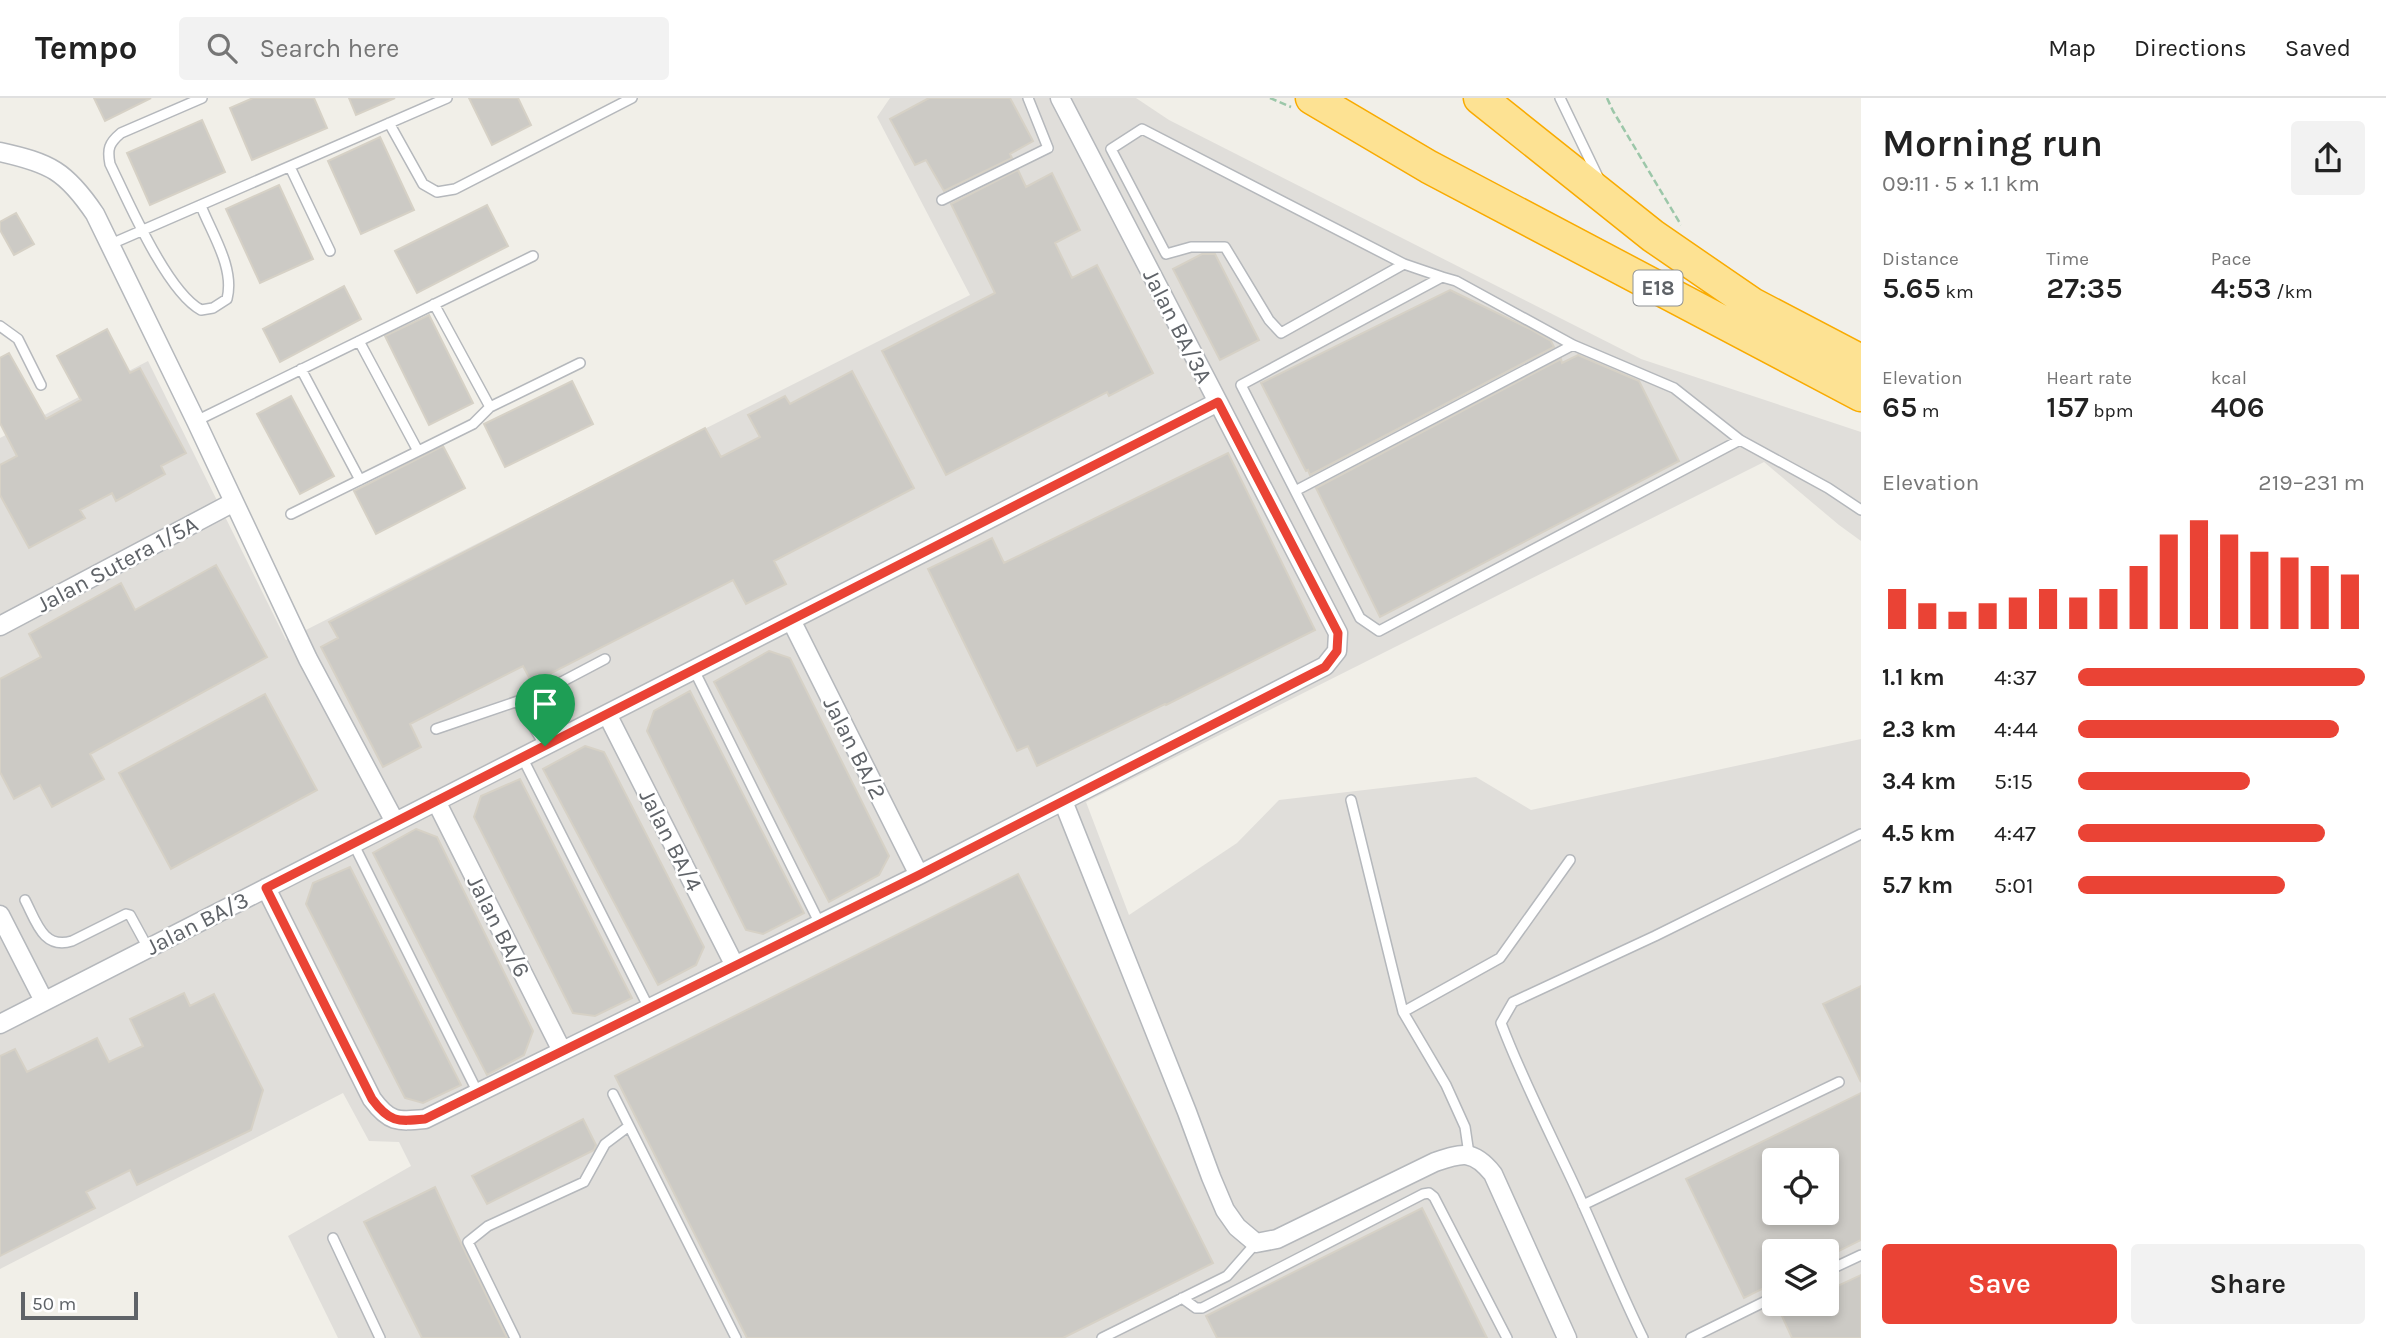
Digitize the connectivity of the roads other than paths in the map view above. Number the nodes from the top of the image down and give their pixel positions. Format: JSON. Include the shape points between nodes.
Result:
{"nodes":[{"id":1,"x":202,"y":98,"type":"edge"},
{"id":2,"x":447,"y":98,"type":"edge"},
{"id":3,"x":632,"y":98,"type":"edge"},
{"id":4,"x":1028,"y":98,"type":"edge"},
{"id":5,"x":1060,"y":98,"type":"edge"},
{"id":6,"x":1312,"y":98,"type":"edge"},
{"id":7,"x":1480,"y":98,"type":"edge"},
{"id":8,"x":1560,"y":98,"type":"edge"},
{"id":9,"x":389,"y":123,"type":"junction"},
{"id":10,"x":0,"y":152,"type":"edge"},
{"id":11,"x":290,"y":167,"type":"junction"},
{"id":12,"x":943,"y":200,"type":"dead end"},
{"id":13,"x":1611,"y":205,"type":"junction"},
{"id":14,"x":201,"y":206,"type":"junction"},
{"id":15,"x":142,"y":230,"type":"junction"},
{"id":16,"x":111,"y":244,"type":"junction"},
{"id":17,"x":330,"y":251,"type":"dead end"},
{"id":18,"x":533,"y":256,"type":"dead end"},
{"id":19,"x":1404,"y":264,"type":"junction"},
{"id":20,"x":1442,"y":277,"type":"junction"},
{"id":21,"x":434,"y":304,"type":"junction"},
{"id":22,"x":0,"y":326,"type":"edge"},
{"id":23,"x":359,"y":341,"type":"junction"},
{"id":24,"x":1573,"y":345,"type":"junction"},
{"id":25,"x":1861,"y":361,"type":"edge"},
{"id":26,"x":580,"y":363,"type":"dead end"},
{"id":27,"x":301,"y":369,"type":"junction"},
{"id":28,"x":41,"y":385,"type":"dead end"},
{"id":29,"x":1861,"y":395,"type":"edge"},
{"id":30,"x":1218,"y":402,"type":"junction"},
{"id":31,"x":490,"y":407,"type":"junction"},
{"id":32,"x":196,"y":421,"type":"junction"},
{"id":33,"x":1740,"y":440,"type":"junction"},
{"id":34,"x":418,"y":452,"type":"junction"},
{"id":35,"x":360,"y":480,"type":"junction"},
{"id":36,"x":1297,"y":490,"type":"junction"},
{"id":37,"x":234,"y":502,"type":"junction"},
{"id":38,"x":1861,"y":510,"type":"edge"},
{"id":39,"x":291,"y":514,"type":"dead end"},
{"id":40,"x":791,"y":620,"type":"junction"},
{"id":41,"x":0,"y":626,"type":"edge"},
{"id":42,"x":605,"y":659,"type":"dead end"},
{"id":43,"x":694,"y":670,"type":"junction"},
{"id":44,"x":518,"y":701,"type":"junction"},
{"id":45,"x":607,"y":714,"type":"junction"},
{"id":46,"x":436,"y":729,"type":"dead end"},
{"id":47,"x":545,"y":746,"type":"junction"},
{"id":48,"x":522,"y":757,"type":"junction"},
{"id":49,"x":1351,"y":800,"type":"dead end"},
{"id":50,"x":436,"y":801,"type":"junction"},
{"id":51,"x":1063,"y":801,"type":"junction"},
{"id":52,"x":395,"y":822,"type":"junction"},
{"id":53,"x":1861,"y":834,"type":"edge"},
{"id":54,"x":353,"y":843,"type":"junction"},
{"id":55,"x":1570,"y":860,"type":"dead end"},
{"id":56,"x":919,"y":875,"type":"junction"},
{"id":57,"x":266,"y":888,"type":"junction"},
{"id":58,"x":25,"y":900,"type":"dead end"},
{"id":59,"x":0,"y":915,"type":"edge"},
{"id":60,"x":820,"y":924,"type":"junction"},
{"id":61,"x":148,"y":948,"type":"junction"},
{"id":62,"x":735,"y":966,"type":"junction"},
{"id":63,"x":44,"y":1001,"type":"junction"},
{"id":64,"x":649,"y":1008,"type":"junction"},
{"id":65,"x":1403,"y":1013,"type":"junction"},
{"id":66,"x":0,"y":1024,"type":"edge"},
{"id":67,"x":562,"y":1051,"type":"junction"},
{"id":68,"x":1839,"y":1082,"type":"dead end"},
{"id":69,"x":478,"y":1093,"type":"junction"},
{"id":70,"x":613,"y":1094,"type":"dead end"},
{"id":71,"x":629,"y":1126,"type":"junction"},
{"id":72,"x":1469,"y":1154,"type":"junction"},
{"id":73,"x":1583,"y":1205,"type":"junction"},
{"id":74,"x":333,"y":1238,"type":"dead end"},
{"id":75,"x":1256,"y":1243,"type":"junction"},
{"id":76,"x":1861,"y":1255,"type":"edge"},
{"id":77,"x":1839,"y":1266,"type":"edge"},
{"id":78,"x":1182,"y":1298,"type":"junction"},
{"id":79,"x":1762,"y":1303,"type":"edge"},
{"id":80,"x":380,"y":1338,"type":"edge"},
{"id":81,"x":515,"y":1338,"type":"edge"},
{"id":82,"x":736,"y":1338,"type":"edge"},
{"id":83,"x":1102,"y":1338,"type":"edge"},
{"id":84,"x":1507,"y":1338,"type":"edge"},
{"id":85,"x":1567,"y":1338,"type":"edge"},
{"id":86,"x":1643,"y":1338,"type":"edge"},
{"id":87,"x":1691,"y":1338,"type":"edge"}],
"edges":[{"from":1,"to":15,"type":"lane","via":[[111,141],[110,164]]},
{"from":2,"to":9,"type":"lane"},
{"from":3,"to":9,"type":"lane","via":[[455,189],[437,192],[424,184]]},
{"from":4,"to":12,"type":"lane","via":[[1048,148]]},
{"from":5,"to":30,"type":"street","name":"Jalan BA/3A"},
{"from":6,"to":29,"type":"highway","number":"E18","via":[[1429,167]]},
{"from":7,"to":13,"type":"highway","number":"E18"},
{"from":8,"to":13,"type":"lane"},
{"from":9,"to":11,"type":"lane"},
{"from":10,"to":16,"type":"street","via":[[37,160],[60,172],[80,191]]},
{"from":11,"to":14,"type":"lane"},
{"from":11,"to":17,"type":"lane"},
{"from":13,"to":25,"type":"highway","number":"E18","via":[[1752,304]]},
{"from":14,"to":15,"type":"lane"},
{"from":14,"to":15,"type":"lane","via":[[230,286],[227,299],[213,307],[201,310],[190,304]]},
{"from":15,"to":16,"type":"lane"},
{"from":16,"to":32,"type":"street"},
{"from":18,"to":21,"type":"lane"},
{"from":19,"to":19,"type":"lane","via":[[1142,128],[1111,149],[1166,254],[1191,247],[1225,247],[1281,333]]},
{"from":19,"to":20,"type":"lane"},
{"from":20,"to":24,"type":"lane"},
{"from":20,"to":36,"type":"lane","via":[[1241,385]]},
{"from":21,"to":23,"type":"lane"},
{"from":21,"to":31,"type":"lane"},
{"from":22,"to":28,"type":"lane","via":[[18,339]]},
{"from":23,"to":27,"type":"lane"},
{"from":23,"to":34,"type":"lane"},
{"from":24,"to":33,"type":"lane","via":[[1674,388]]},
{"from":24,"to":36,"type":"lane"},
{"from":26,"to":31,"type":"lane"},
{"from":27,"to":32,"type":"lane"},
{"from":27,"to":35,"type":"lane"},
{"from":30,"to":40,"type":"street","name":"Jalan BA/3"},
{"from":30,"to":51,"type":"street","name":"Jalan BA/3A","via":[[1338,633],[1337,651],[1325,667]]},
{"from":31,"to":34,"type":"lane","via":[[473,424]]},
{"from":32,"to":37,"type":"street"},
{"from":33,"to":36,"type":"lane","via":[[1379,631],[1360,618]]},
{"from":33,"to":38,"type":"lane"},
{"from":34,"to":35,"type":"lane"},
{"from":35,"to":39,"type":"lane"},
{"from":37,"to":41,"type":"street","name":"Jalan Sutera 1/5A"},
{"from":37,"to":52,"type":"street","via":[[308,659]]},
{"from":40,"to":43,"type":"street","name":"Jalan BA/3"},
{"from":40,"to":56,"type":"street","name":"Jalan BA/2"},
{"from":42,"to":44,"type":"lane"},
{"from":43,"to":45,"type":"street","name":"Jalan BA/3"},
{"from":43,"to":60,"type":"lane"},
{"from":44,"to":46,"type":"lane"},
{"from":44,"to":47,"type":"lane"},
{"from":45,"to":47,"type":"street","name":"Jalan BA/3"},
{"from":45,"to":62,"type":"street","name":"Jalan BA/4"},
{"from":47,"to":48,"type":"street","name":"Jalan BA/3"},
{"from":48,"to":50,"type":"street","name":"Jalan BA/3"},
{"from":48,"to":64,"type":"lane"},
{"from":49,"to":65,"type":"lane"},
{"from":50,"to":52,"type":"street","name":"Jalan BA/3"},
{"from":50,"to":67,"type":"street","name":"Jalan BA/6"},
{"from":51,"to":56,"type":"street"},
{"from":51,"to":75,"type":"street","via":[[1225,1210]]},
{"from":52,"to":54,"type":"street","name":"Jalan BA/3"},
{"from":53,"to":73,"type":"lane","via":[[1513,1002],[1502,1023],[1520,1074]]},
{"from":54,"to":57,"type":"street","name":"Jalan BA/3"},
{"from":54,"to":69,"type":"lane"},
{"from":55,"to":65,"type":"lane","via":[[1500,958]]},
{"from":56,"to":60,"type":"street"},
{"from":57,"to":61,"type":"street","name":"Jalan BA/3"},
{"from":57,"to":69,"type":"street","via":[[384,1115],[403,1121],[425,1119]]},
{"from":58,"to":61,"type":"lane","via":[[40,931],[52,943],[72,941],[126,914]]},
{"from":59,"to":63,"type":"street"},
{"from":60,"to":62,"type":"street"},
{"from":61,"to":63,"type":"street","name":"Jalan BA/3"},
{"from":62,"to":64,"type":"street"},
{"from":63,"to":66,"type":"street","name":"Jalan BA/3"},
{"from":64,"to":67,"type":"street"},
{"from":65,"to":72,"type":"lane","via":[[1446,1086],[1465,1127]]},
{"from":67,"to":69,"type":"street"},
{"from":68,"to":73,"type":"lane"},
{"from":70,"to":71,"type":"lane"},
{"from":71,"to":81,"type":"lane","via":[[605,1144],[584,1182],[488,1226],[468,1242]]},
{"from":71,"to":82,"type":"lane"},
{"from":72,"to":75,"type":"street","via":[[1435,1162],[1277,1239]]},
{"from":72,"to":85,"type":"street","via":[[1493,1174]]},
{"from":73,"to":86,"type":"lane"},
{"from":74,"to":80,"type":"lane"},
{"from":75,"to":78,"type":"lane","via":[[1227,1276]]},
{"from":76,"to":77,"type":"lane"},
{"from":78,"to":83,"type":"lane"},
{"from":78,"to":84,"type":"lane","via":[[1202,1308],[1429,1193]]},
{"from":79,"to":87,"type":"lane"}]}
